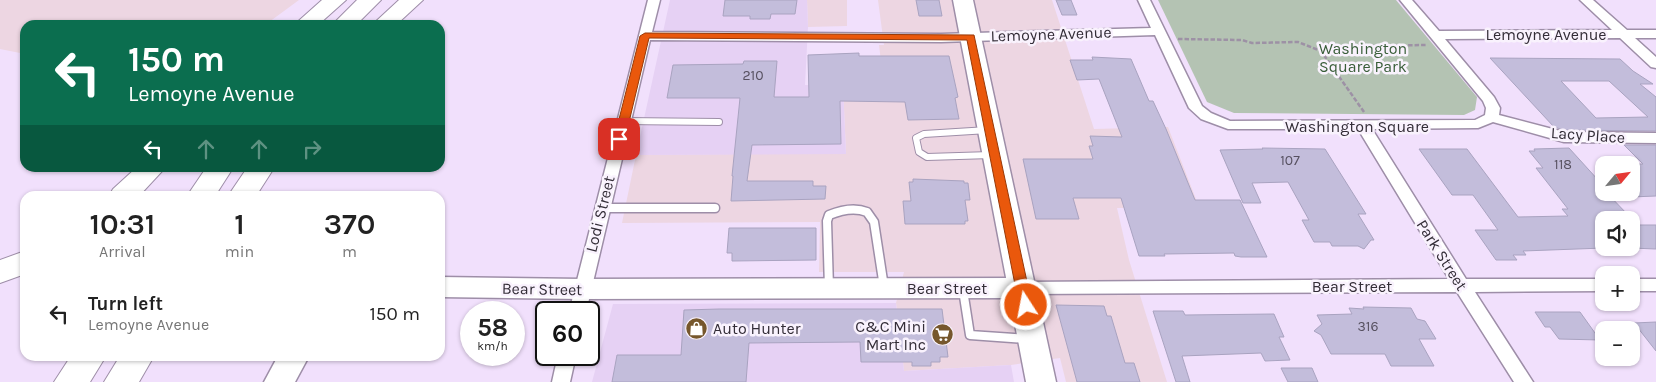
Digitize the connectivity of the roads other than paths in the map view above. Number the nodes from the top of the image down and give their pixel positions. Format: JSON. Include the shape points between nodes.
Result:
{"nodes":[{"id":1,"x":335,"y":0,"type":"edge"},
{"id":2,"x":370,"y":0,"type":"edge"},
{"id":3,"x":412,"y":0,"type":"edge"},
{"id":4,"x":654,"y":0,"type":"edge"},
{"id":5,"x":963,"y":0,"type":"edge"},
{"id":6,"x":1144,"y":0,"type":"edge"},
{"id":7,"x":1406,"y":0,"type":"edge"},
{"id":8,"x":1586,"y":0,"type":"edge"},
{"id":9,"x":311,"y":20,"type":"edge"},
{"id":10,"x":348,"y":20,"type":"edge"},
{"id":11,"x":389,"y":20,"type":"edge"},
{"id":12,"x":1623,"y":34,"type":"junction"},
{"id":13,"x":1656,"y":34,"type":"edge"},
{"id":14,"x":1160,"y":35,"type":"junction"},
{"id":15,"x":645,"y":36,"type":"junction"},
{"id":16,"x":971,"y":37,"type":"junction"},
{"id":17,"x":1440,"y":40,"type":"junction"},
{"id":18,"x":1656,"y":64,"type":"edge"},
{"id":19,"x":1492,"y":117,"type":"junction"},
{"id":20,"x":624,"y":122,"type":"junction"},
{"id":21,"x":719,"y":122,"type":"dead end"},
{"id":22,"x":1368,"y":126,"type":"junction"},
{"id":23,"x":990,"y":130,"type":"junction"},
{"id":24,"x":1656,"y":138,"type":"edge"},
{"id":25,"x":995,"y":155,"type":"junction"},
{"id":26,"x":148,"y":172,"type":"edge"},
{"id":27,"x":217,"y":172,"type":"edge"},
{"id":28,"x":257,"y":172,"type":"edge"},
{"id":29,"x":128,"y":191,"type":"edge"},
{"id":30,"x":204,"y":191,"type":"edge"},
{"id":31,"x":245,"y":191,"type":"edge"},
{"id":32,"x":602,"y":208,"type":"junction"},
{"id":33,"x":715,"y":208,"type":"dead end"},
{"id":34,"x":20,"y":264,"type":"edge"},
{"id":35,"x":0,"y":272,"type":"edge"},
{"id":36,"x":1461,"y":285,"type":"junction"},
{"id":37,"x":1595,"y":285,"type":"edge"},
{"id":38,"x":1640,"y":285,"type":"edge"},
{"id":39,"x":1656,"y":285,"type":"edge"},
{"id":40,"x":445,"y":288,"type":"edge"},
{"id":41,"x":885,"y":288,"type":"junction"},
{"id":42,"x":962,"y":288,"type":"junction"},
{"id":43,"x":1022,"y":288,"type":"junction"},
{"id":44,"x":829,"y":289,"type":"junction"},
{"id":45,"x":579,"y":301,"type":"edge"},
{"id":46,"x":1032,"y":339,"type":"junction"},
{"id":47,"x":87,"y":361,"type":"edge"},
{"id":48,"x":135,"y":361,"type":"edge"},
{"id":49,"x":291,"y":361,"type":"edge"},
{"id":50,"x":565,"y":366,"type":"edge"},
{"id":51,"x":72,"y":382,"type":"edge"},
{"id":52,"x":121,"y":382,"type":"edge"},
{"id":53,"x":279,"y":382,"type":"edge"},
{"id":54,"x":561,"y":382,"type":"edge"},
{"id":55,"x":1041,"y":382,"type":"edge"},
{"id":56,"x":1524,"y":382,"type":"edge"}],
"edges":[{"from":1,"to":9,"type":"highway"},
{"from":2,"to":10,"type":"highway"},
{"from":3,"to":11,"type":"highway"},
{"from":4,"to":15,"type":"street","name":"Lodi Street"},
{"from":5,"to":16,"type":"main road"},
{"from":6,"to":14,"type":"street","name":"Washington Square"},
{"from":7,"to":17,"type":"street"},
{"from":8,"to":12,"type":"street"},
{"from":12,"to":13,"type":"street","name":"Lemoyne Avenue"},
{"from":12,"to":17,"type":"street","name":"Lemoyne Avenue"},
{"from":12,"to":18,"type":"street"},
{"from":14,"to":16,"type":"street","name":"Lemoyne Avenue"},
{"from":14,"to":22,"type":"street","name":"Washington Square","via":[[1196,108],[1206,116],[1228,125],[1242,126]]},
{"from":15,"to":16,"type":"street","name":"Lemoyne Avenue"},
{"from":15,"to":20,"type":"street","name":"Lodi Street"},
{"from":16,"to":23,"type":"main road"},
{"from":17,"to":19,"type":"street","via":[[1489,100],[1493,108]]},
{"from":19,"to":22,"type":"street","name":"Washington Square","via":[[1478,124]]},
{"from":19,"to":24,"type":"street","name":"Lacy Place","via":[[1564,137]]},
{"from":20,"to":21,"type":"lane"},
{"from":20,"to":32,"type":"street","name":"Lodi Street"},
{"from":22,"to":36,"type":"street","name":"Park Street"},
{"from":23,"to":25,"type":"main road"},
{"from":23,"to":25,"type":"lane","via":[[924,134],[916,138],[919,152],[927,156]]},
{"from":25,"to":43,"type":"main road"},
{"from":26,"to":29,"type":"highway"},
{"from":27,"to":30,"type":"highway"},
{"from":28,"to":31,"type":"highway"},
{"from":32,"to":33,"type":"lane"},
{"from":32,"to":45,"type":"street","name":"Lodi Street"},
{"from":34,"to":35,"type":"highway"},
{"from":36,"to":37,"type":"street","name":"Bear Street"},
{"from":36,"to":43,"type":"street","name":"Bear Street"},
{"from":36,"to":56,"type":"street","name":"Park Street"},
{"from":38,"to":39,"type":"street"},
{"from":40,"to":45,"type":"main road","name":"Bear Street"},
{"from":41,"to":42,"type":"main road","name":"Bear Street"},
{"from":41,"to":44,"type":"main road","name":"Bear Street"},
{"from":41,"to":44,"type":"lane","via":[[871,215],[866,211],[838,211],[829,215],[827,221]]},
{"from":42,"to":43,"type":"main road","name":"Bear Street"},
{"from":42,"to":46,"type":"lane","via":[[970,335]]},
{"from":43,"to":46,"type":"main road"},
{"from":44,"to":45,"type":"main road","name":"Bear Street"},
{"from":46,"to":55,"type":"main road"},
{"from":47,"to":51,"type":"highway"},
{"from":48,"to":52,"type":"highway"},
{"from":49,"to":53,"type":"main road"},
{"from":50,"to":54,"type":"street"}]}
